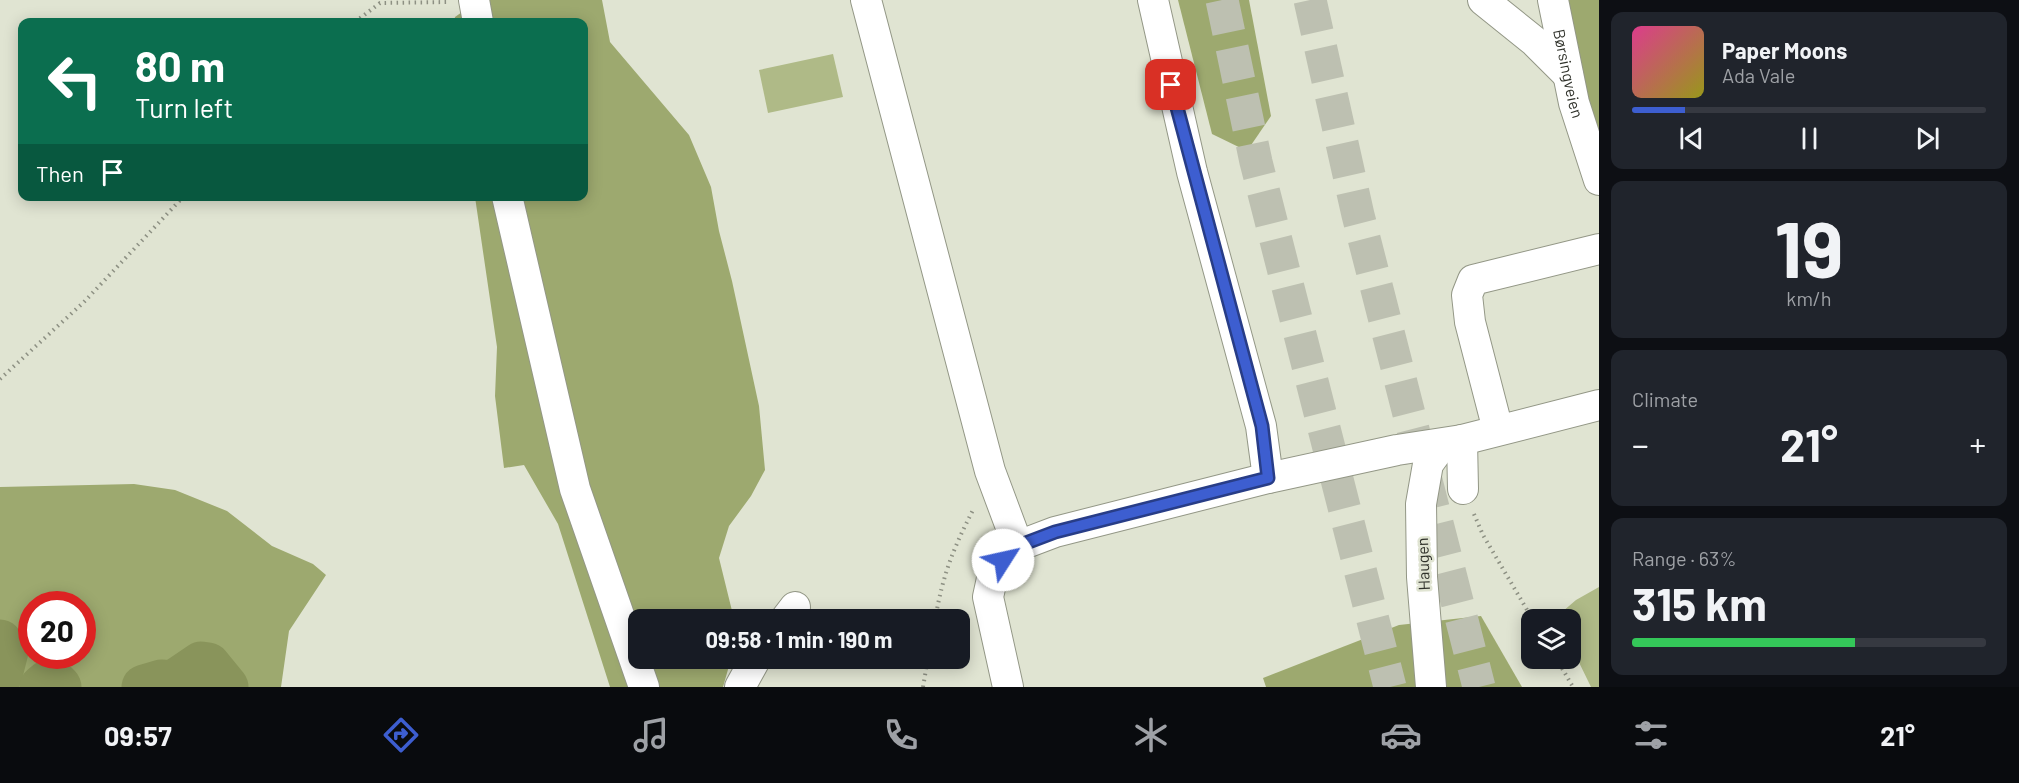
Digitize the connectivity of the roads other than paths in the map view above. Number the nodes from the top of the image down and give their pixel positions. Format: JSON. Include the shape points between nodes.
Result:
{"nodes":[{"id":1,"x":866,"y":0,"type":"edge"},
{"id":2,"x":1152,"y":0,"type":"edge"},
{"id":3,"x":1483,"y":0,"type":"edge"},
{"id":4,"x":1553,"y":0,"type":"edge"},
{"id":5,"x":463,"y":1,"type":"edge"},
{"id":6,"x":475,"y":18,"type":"edge"},
{"id":7,"x":1568,"y":75,"type":"junction"},
{"id":8,"x":1599,"y":180,"type":"edge"},
{"id":9,"x":508,"y":201,"type":"edge"},
{"id":10,"x":1599,"y":249,"type":"edge"},
{"id":11,"x":1599,"y":405,"type":"edge"},
{"id":12,"x":1498,"y":430,"type":"junction"},
{"id":13,"x":1452,"y":442,"type":"junction"},
{"id":14,"x":1268,"y":478,"type":"junction"},
{"id":15,"x":1463,"y":489,"type":"road end"},
{"id":16,"x":1018,"y":546,"type":"junction"},
{"id":17,"x":750,"y":669,"type":"edge"},
{"id":18,"x":644,"y":687,"type":"edge"},
{"id":19,"x":740,"y":687,"type":"edge"},
{"id":20,"x":1008,"y":687,"type":"edge"},
{"id":21,"x":1431,"y":687,"type":"edge"}],
"edges":[{"from":1,"to":16,"type":"street","via":[[990,471]]},
{"from":2,"to":14,"type":"street","via":[[1192,172],[1262,426]]},
{"from":3,"to":7,"type":"street"},
{"from":4,"to":7,"type":"street","name":"Børsingveien"},
{"from":5,"to":6,"type":"street"},
{"from":7,"to":8,"type":"street","name":"Børsingveien"},
{"from":9,"to":18,"type":"street","via":[[574,489]]},
{"from":10,"to":12,"type":"street","via":[[1473,280],[1467,295],[1470,322]]},
{"from":11,"to":12,"type":"street"},
{"from":12,"to":13,"type":"street"},
{"from":13,"to":14,"type":"street"},
{"from":13,"to":15,"type":"street"},
{"from":13,"to":21,"type":"street","name":"Haugen","via":[[1428,464],[1422,504],[1422,577]]},
{"from":14,"to":16,"type":"street","via":[[1055,532]]},
{"from":16,"to":20,"type":"street","via":[[993,574],[988,597]]},
{"from":17,"to":19,"type":"street"}]}
